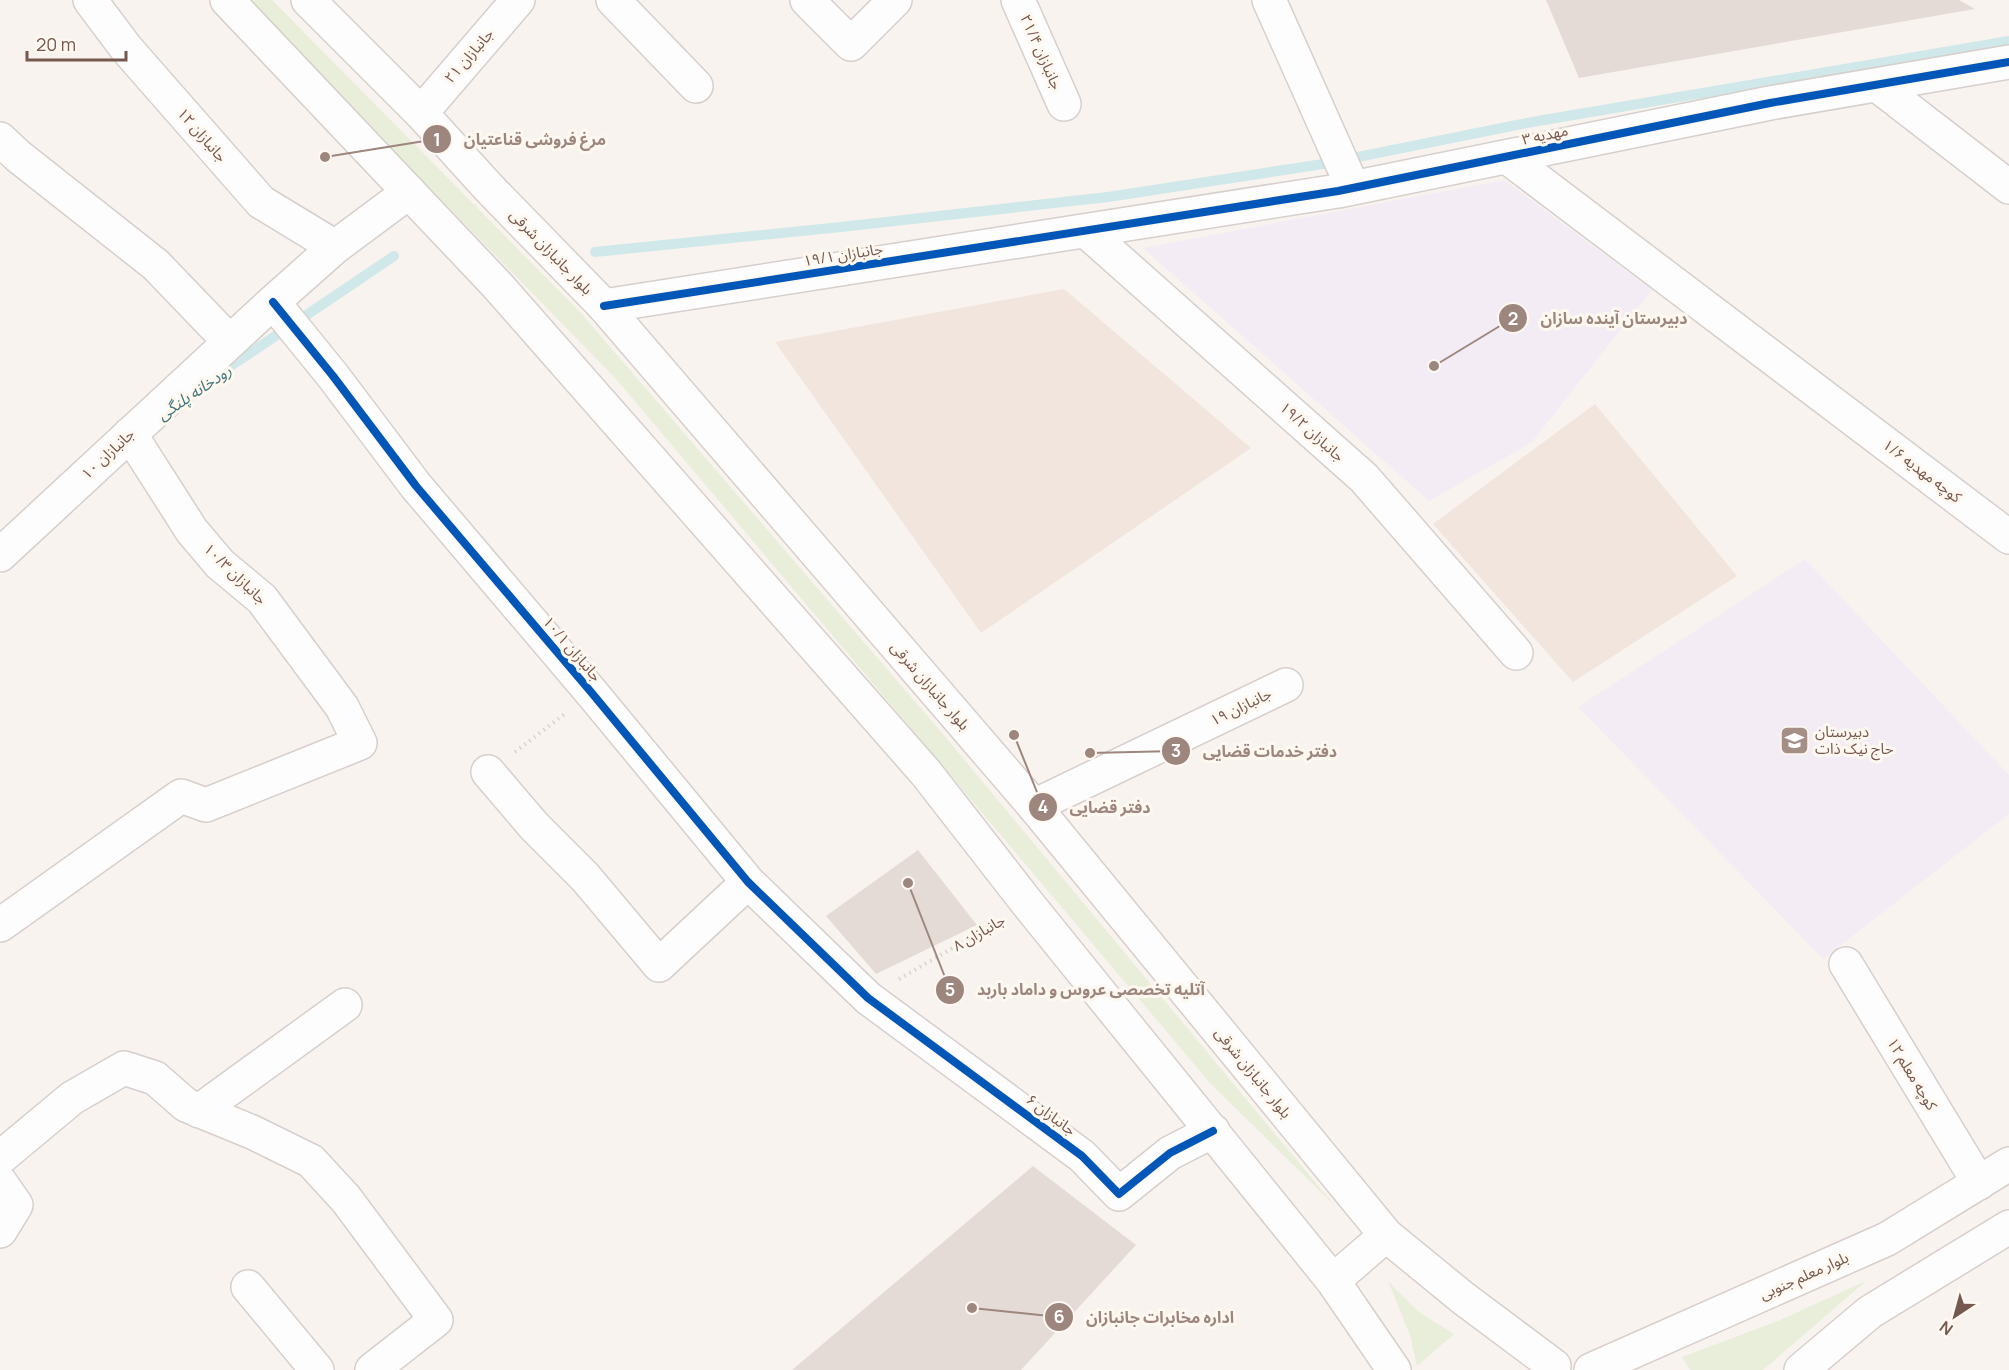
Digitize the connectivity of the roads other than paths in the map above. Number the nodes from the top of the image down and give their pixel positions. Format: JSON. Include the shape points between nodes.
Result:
{"nodes":[{"id":1,"x":90,"y":0,"type":"edge"},
{"id":2,"x":227,"y":0,"type":"edge"},
{"id":3,"x":308,"y":0,"type":"edge"},
{"id":4,"x":518,"y":0,"type":"edge"},
{"id":5,"x":613,"y":0,"type":"edge"},
{"id":6,"x":807,"y":0,"type":"edge"},
{"id":7,"x":895,"y":0,"type":"edge"},
{"id":8,"x":1018,"y":0,"type":"edge"},
{"id":9,"x":1269,"y":0,"type":"edge"},
{"id":10,"x":2009,"y":62,"type":"edge"},
{"id":11,"x":1877,"y":85,"type":"junction"},
{"id":12,"x":696,"y":86,"type":"dead end"},
{"id":13,"x":1064,"y":104,"type":"dead end"},
{"id":14,"x":420,"y":113,"type":"junction"},
{"id":15,"x":0,"y":139,"type":"edge"},
{"id":16,"x":1508,"y":157,"type":"junction"},
{"id":17,"x":2009,"y":187,"type":"edge"},
{"id":18,"x":1353,"y":188,"type":"junction"},
{"id":19,"x":409,"y":192,"type":"junction"},
{"id":20,"x":1086,"y":231,"type":"junction"},
{"id":21,"x":335,"y":247,"type":"junction"},
{"id":22,"x":273,"y":302,"type":"junction"},
{"id":23,"x":604,"y":306,"type":"junction"},
{"id":24,"x":229,"y":341,"type":"junction"},
{"id":25,"x":130,"y":434,"type":"junction"},
{"id":26,"x":2009,"y":537,"type":"edge"},
{"id":27,"x":0,"y":555,"type":"edge"},
{"id":28,"x":1516,"y":653,"type":"dead end"},
{"id":29,"x":1286,"y":685,"type":"dead end"},
{"id":30,"x":488,"y":772,"type":"road end"},
{"id":31,"x":1034,"y":806,"type":"junction"},
{"id":32,"x":748,"y":882,"type":"junction"},
{"id":33,"x":0,"y":925,"type":"edge"},
{"id":34,"x":1846,"y":964,"type":"dead end"},
{"id":35,"x":868,"y":998,"type":"joint"},
{"id":36,"x":345,"y":1005,"type":"dead end"},
{"id":37,"x":199,"y":1111,"type":"junction"},
{"id":38,"x":1213,"y":1131,"type":"junction"},
{"id":39,"x":0,"y":1158,"type":"edge"},
{"id":40,"x":2009,"y":1164,"type":"edge"},
{"id":41,"x":0,"y":1182,"type":"edge"},
{"id":42,"x":1979,"y":1183,"type":"junction"},
{"id":43,"x":2009,"y":1227,"type":"edge"},
{"id":44,"x":0,"y":1231,"type":"edge"},
{"id":45,"x":1386,"y":1235,"type":"junction"},
{"id":46,"x":1333,"y":1281,"type":"junction"},
{"id":47,"x":248,"y":1287,"type":"dead end"},
{"id":48,"x":1556,"y":1369,"type":"edge"},
{"id":49,"x":317,"y":1370,"type":"edge"},
{"id":50,"x":372,"y":1370,"type":"edge"},
{"id":51,"x":1394,"y":1370,"type":"edge"},
{"id":52,"x":1591,"y":1370,"type":"edge"},
{"id":53,"x":1801,"y":1370,"type":"edge"}],
"edges":[{"from":1,"to":21,"type":"street","name":"جانبازان ۱۲","via":[[126,48],[261,202]]},
{"from":2,"to":19,"type":"street"},
{"from":3,"to":14,"type":"street","name":"بلوار جانبازان شرقی"},
{"from":4,"to":14,"type":"street","name":"جانبازان ۲۱"},
{"from":5,"to":12,"type":"street"},
{"from":6,"to":7,"type":"street","via":[[851,44]]},
{"from":8,"to":13,"type":"street","name":"جانبازان ۲۱/۴"},
{"from":9,"to":18,"type":"street"},
{"from":10,"to":11,"type":"street","name":"مهدیه ۳"},
{"from":11,"to":16,"type":"street","name":"مهدیه ۳"},
{"from":11,"to":17,"type":"street"},
{"from":14,"to":23,"type":"street","name":"بلوار جانبازان شرقی"},
{"from":15,"to":24,"type":"street","via":[[156,265]]},
{"from":16,"to":18,"type":"street","name":"مهدیه ۳"},
{"from":16,"to":26,"type":"street","name":"کوچه مهدیه ۱/۶"},
{"from":18,"to":20,"type":"street","name":"مهدیه ۳"},
{"from":19,"to":21,"type":"street","name":"جانبازان ۱۰"},
{"from":19,"to":38,"type":"street","via":[[497,285],[926,773]]},
{"from":20,"to":23,"type":"street","name":"جانبازان ۱۹/۱"},
{"from":20,"to":28,"type":"street","name":"جانبازان ۱۹/۲","via":[[1364,478]]},
{"from":21,"to":22,"type":"street","name":"جانبازان ۱۰"},
{"from":22,"to":24,"type":"street","name":"جانبازان ۱۰"},
{"from":22,"to":32,"type":"street","name":"جانبازان ۱۰/۱","via":[[416,486]]},
{"from":23,"to":31,"type":"street","name":"بلوار جانبازان شرقی"},
{"from":24,"to":25,"type":"street","name":"جانبازان ۱۰"},
{"from":25,"to":27,"type":"street","name":"جانبازان ۱۰"},
{"from":25,"to":33,"type":"street","name":"جانبازان ۱۰/۳","via":[[192,531],[220,564],[262,599],[342,707],[360,743],[206,805],[181,796]]},
{"from":29,"to":31,"type":"street","name":"جانبازان ۱۹"},
{"from":30,"to":32,"type":"street","via":[[659,965]]},
{"from":31,"to":45,"type":"street","name":"بلوار جانبازان شرقی"},
{"from":32,"to":35,"type":"street","name":"جانبازان ۱۰/۱"},
{"from":34,"to":42,"type":"street","name":"کوچه معلم ۱۲"},
{"from":35,"to":38,"type":"street","name":"جانبازان ۶","via":[[1082,1156],[1119,1194],[1170,1153]]},
{"from":36,"to":37,"type":"street"},
{"from":37,"to":39,"type":"street","via":[[155,1078],[124,1068],[72,1098]]},
{"from":37,"to":50,"type":"street","via":[[311,1161],[346,1199],[436,1320]]},
{"from":38,"to":46,"type":"street"},
{"from":40,"to":42,"type":"street","name":"بلوار معلم جنوبی"},
{"from":41,"to":44,"type":"street","via":[[16,1205]]},
{"from":42,"to":52,"type":"street","name":"بلوار معلم جنوبی","via":[[1887,1239]]},
{"from":43,"to":53,"type":"street","via":[[1870,1312]]},
{"from":45,"to":46,"type":"street"},
{"from":45,"to":48,"type":"street","name":"بلوار جانبازان شرقی"},
{"from":46,"to":51,"type":"street"},
{"from":47,"to":49,"type":"street"}]}
